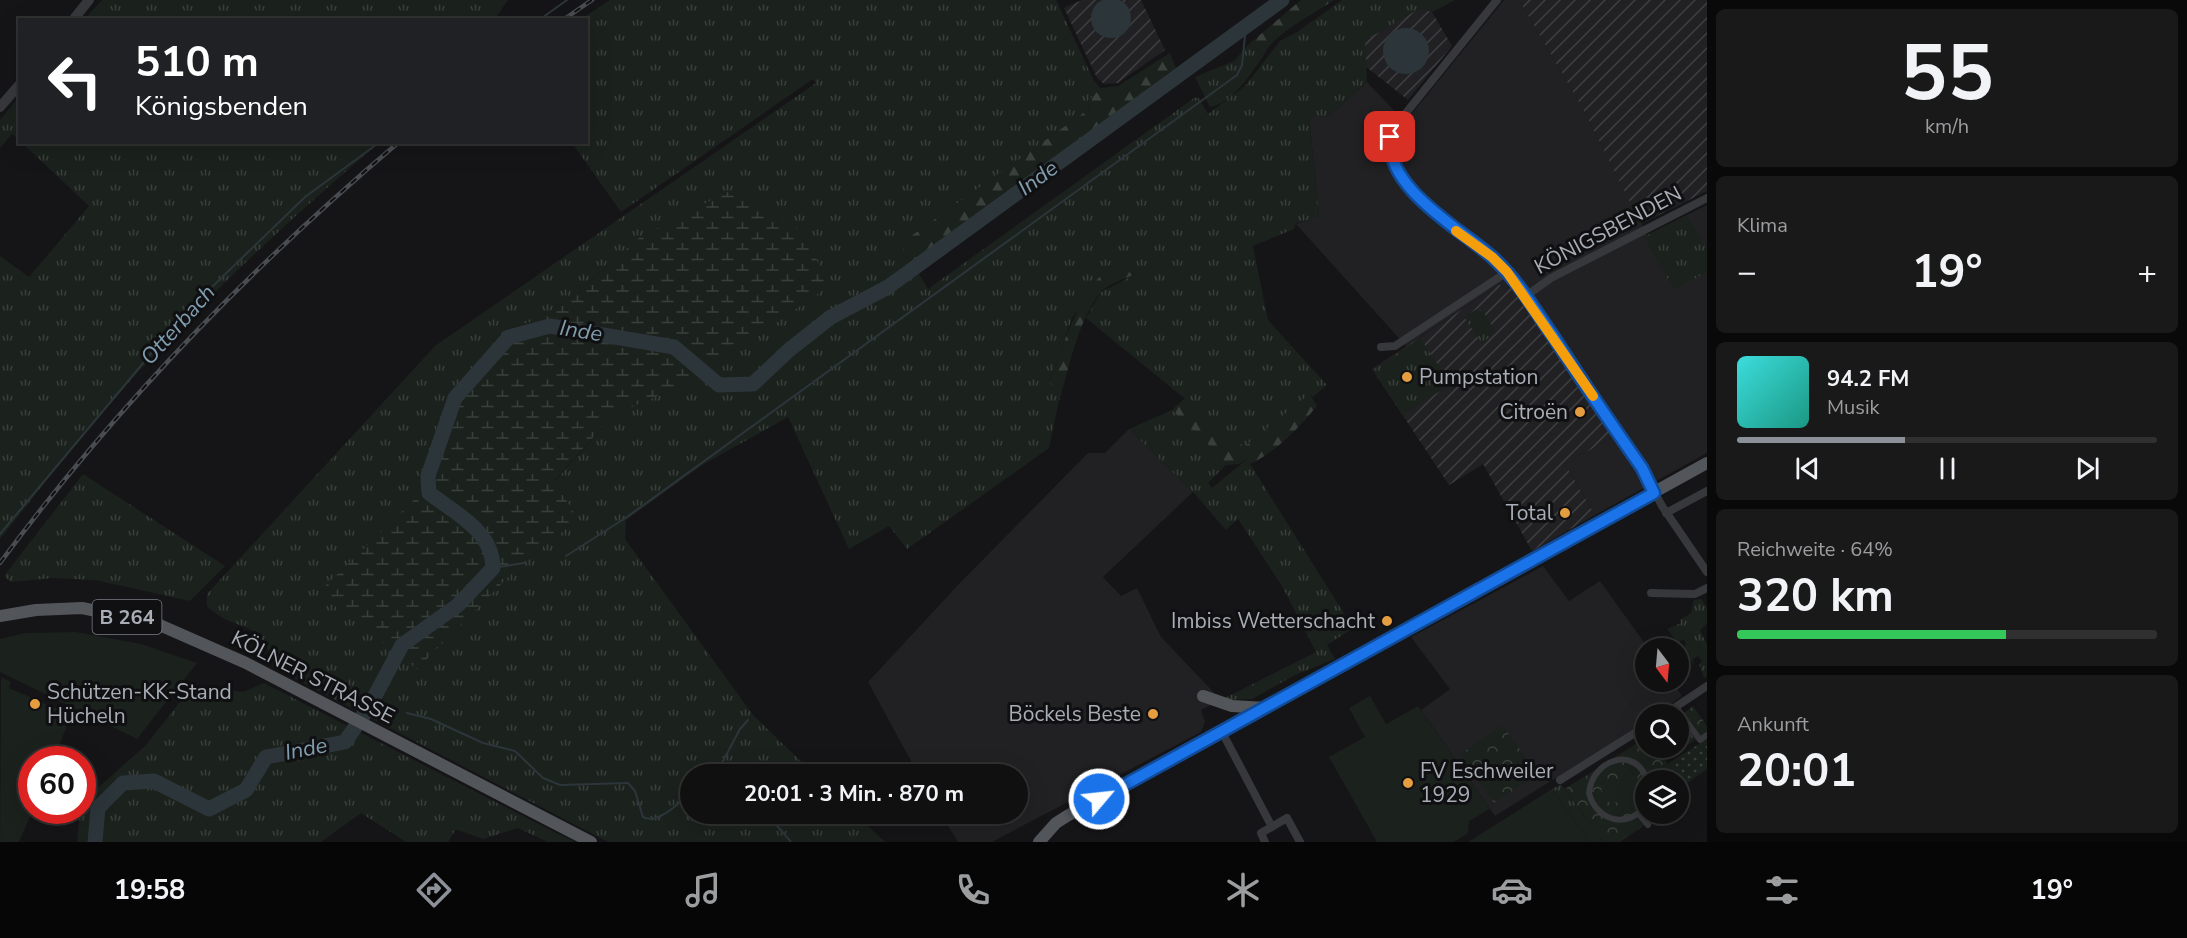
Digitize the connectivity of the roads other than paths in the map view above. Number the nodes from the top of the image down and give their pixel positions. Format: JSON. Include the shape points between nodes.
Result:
{"nodes":[{"id":1,"x":89,"y":0,"type":"edge"},
{"id":2,"x":1497,"y":0,"type":"edge"},
{"id":3,"x":75,"y":18,"type":"edge"},
{"id":4,"x":18,"y":86,"type":"edge"},
{"id":5,"x":0,"y":107,"type":"edge"},
{"id":6,"x":1707,"y":198,"type":"edge"},
{"id":7,"x":1507,"y":272,"type":"junction"},
{"id":8,"x":1526,"y":296,"type":"junction"},
{"id":9,"x":1381,"y":347,"type":"dead end"},
{"id":10,"x":1707,"y":463,"type":"edge"},
{"id":11,"x":1707,"y":491,"type":"edge"},
{"id":12,"x":1654,"y":493,"type":"junction"},
{"id":13,"x":1666,"y":513,"type":"junction"},
{"id":14,"x":1707,"y":572,"type":"edge"},
{"id":15,"x":1707,"y":588,"type":"edge"},
{"id":16,"x":1651,"y":593,"type":"dead end"},
{"id":17,"x":0,"y":616,"type":"edge"},
{"id":18,"x":1707,"y":686,"type":"edge"},
{"id":19,"x":1203,"y":696,"type":"dead end"},
{"id":20,"x":1680,"y":704,"type":"edge"},
{"id":21,"x":1266,"y":708,"type":"junction"},
{"id":22,"x":1689,"y":725,"type":"edge"},
{"id":23,"x":1222,"y":732,"type":"junction"},
{"id":24,"x":1635,"y":733,"type":"edge"},
{"id":25,"x":1707,"y":735,"type":"edge"},
{"id":26,"x":1598,"y":756,"type":"junction"},
{"id":27,"x":1604,"y":764,"type":"junction"},
{"id":28,"x":1641,"y":770,"type":"edge"},
{"id":29,"x":1560,"y":780,"type":"dead end"},
{"id":30,"x":1635,"y":815,"type":"edge"},
{"id":31,"x":1272,"y":826,"type":"junction"},
{"id":32,"x":591,"y":842,"type":"edge"},
{"id":33,"x":1039,"y":842,"type":"edge"},
{"id":34,"x":1265,"y":842,"type":"edge"},
{"id":35,"x":1300,"y":842,"type":"edge"}],
"edges":[{"from":1,"to":3,"type":"street"},
{"from":2,"to":7,"type":"street","via":[[1393,129],[1389,147],[1401,176],[1417,195]]},
{"from":4,"to":5,"type":"street"},
{"from":6,"to":8,"type":"street","name":"KÖNIGSBENDEN","via":[[1551,278]]},
{"from":7,"to":8,"type":"street","name":"KÖNIGSBENDEN"},
{"from":7,"to":9,"type":"street","name":"KÖNIGSBENDEN","via":[[1395,346]]},
{"from":8,"to":12,"type":"street","name":"KÖNIGSBENDEN","via":[[1642,468]]},
{"from":10,"to":12,"type":"main road"},
{"from":11,"to":13,"type":"street"},
{"from":12,"to":13,"type":"street","name":"KÖNIGSBENDEN"},
{"from":12,"to":21,"type":"main road"},
{"from":13,"to":14,"type":"street","name":"KÖNIGSBENDEN"},
{"from":15,"to":16,"type":"street","via":[[1695,594]]},
{"from":17,"to":32,"type":"main road","name":"KÖLNER STRASSE","number":"B 264","via":[[82,608],[155,623],[246,663]]},
{"from":18,"to":20,"type":"street"},
{"from":19,"to":21,"type":"main road","via":[[1232,706]]},
{"from":21,"to":23,"type":"main road"},
{"from":22,"to":25,"type":"street","via":[[1700,740]]},
{"from":23,"to":31,"type":"street"},
{"from":23,"to":33,"type":"main road","via":[[1067,816]]},
{"from":24,"to":26,"type":"street"},
{"from":26,"to":27,"type":"street"},
{"from":26,"to":29,"type":"street"},
{"from":27,"to":28,"type":"street","via":[[1617,760],[1632,763]]},
{"from":27,"to":30,"type":"street","via":[[1590,782],[1589,793],[1597,811],[1618,820]]},
{"from":31,"to":34,"type":"street","via":[[1260,833]]},
{"from":31,"to":35,"type":"street","via":[[1287,818]]}]}
